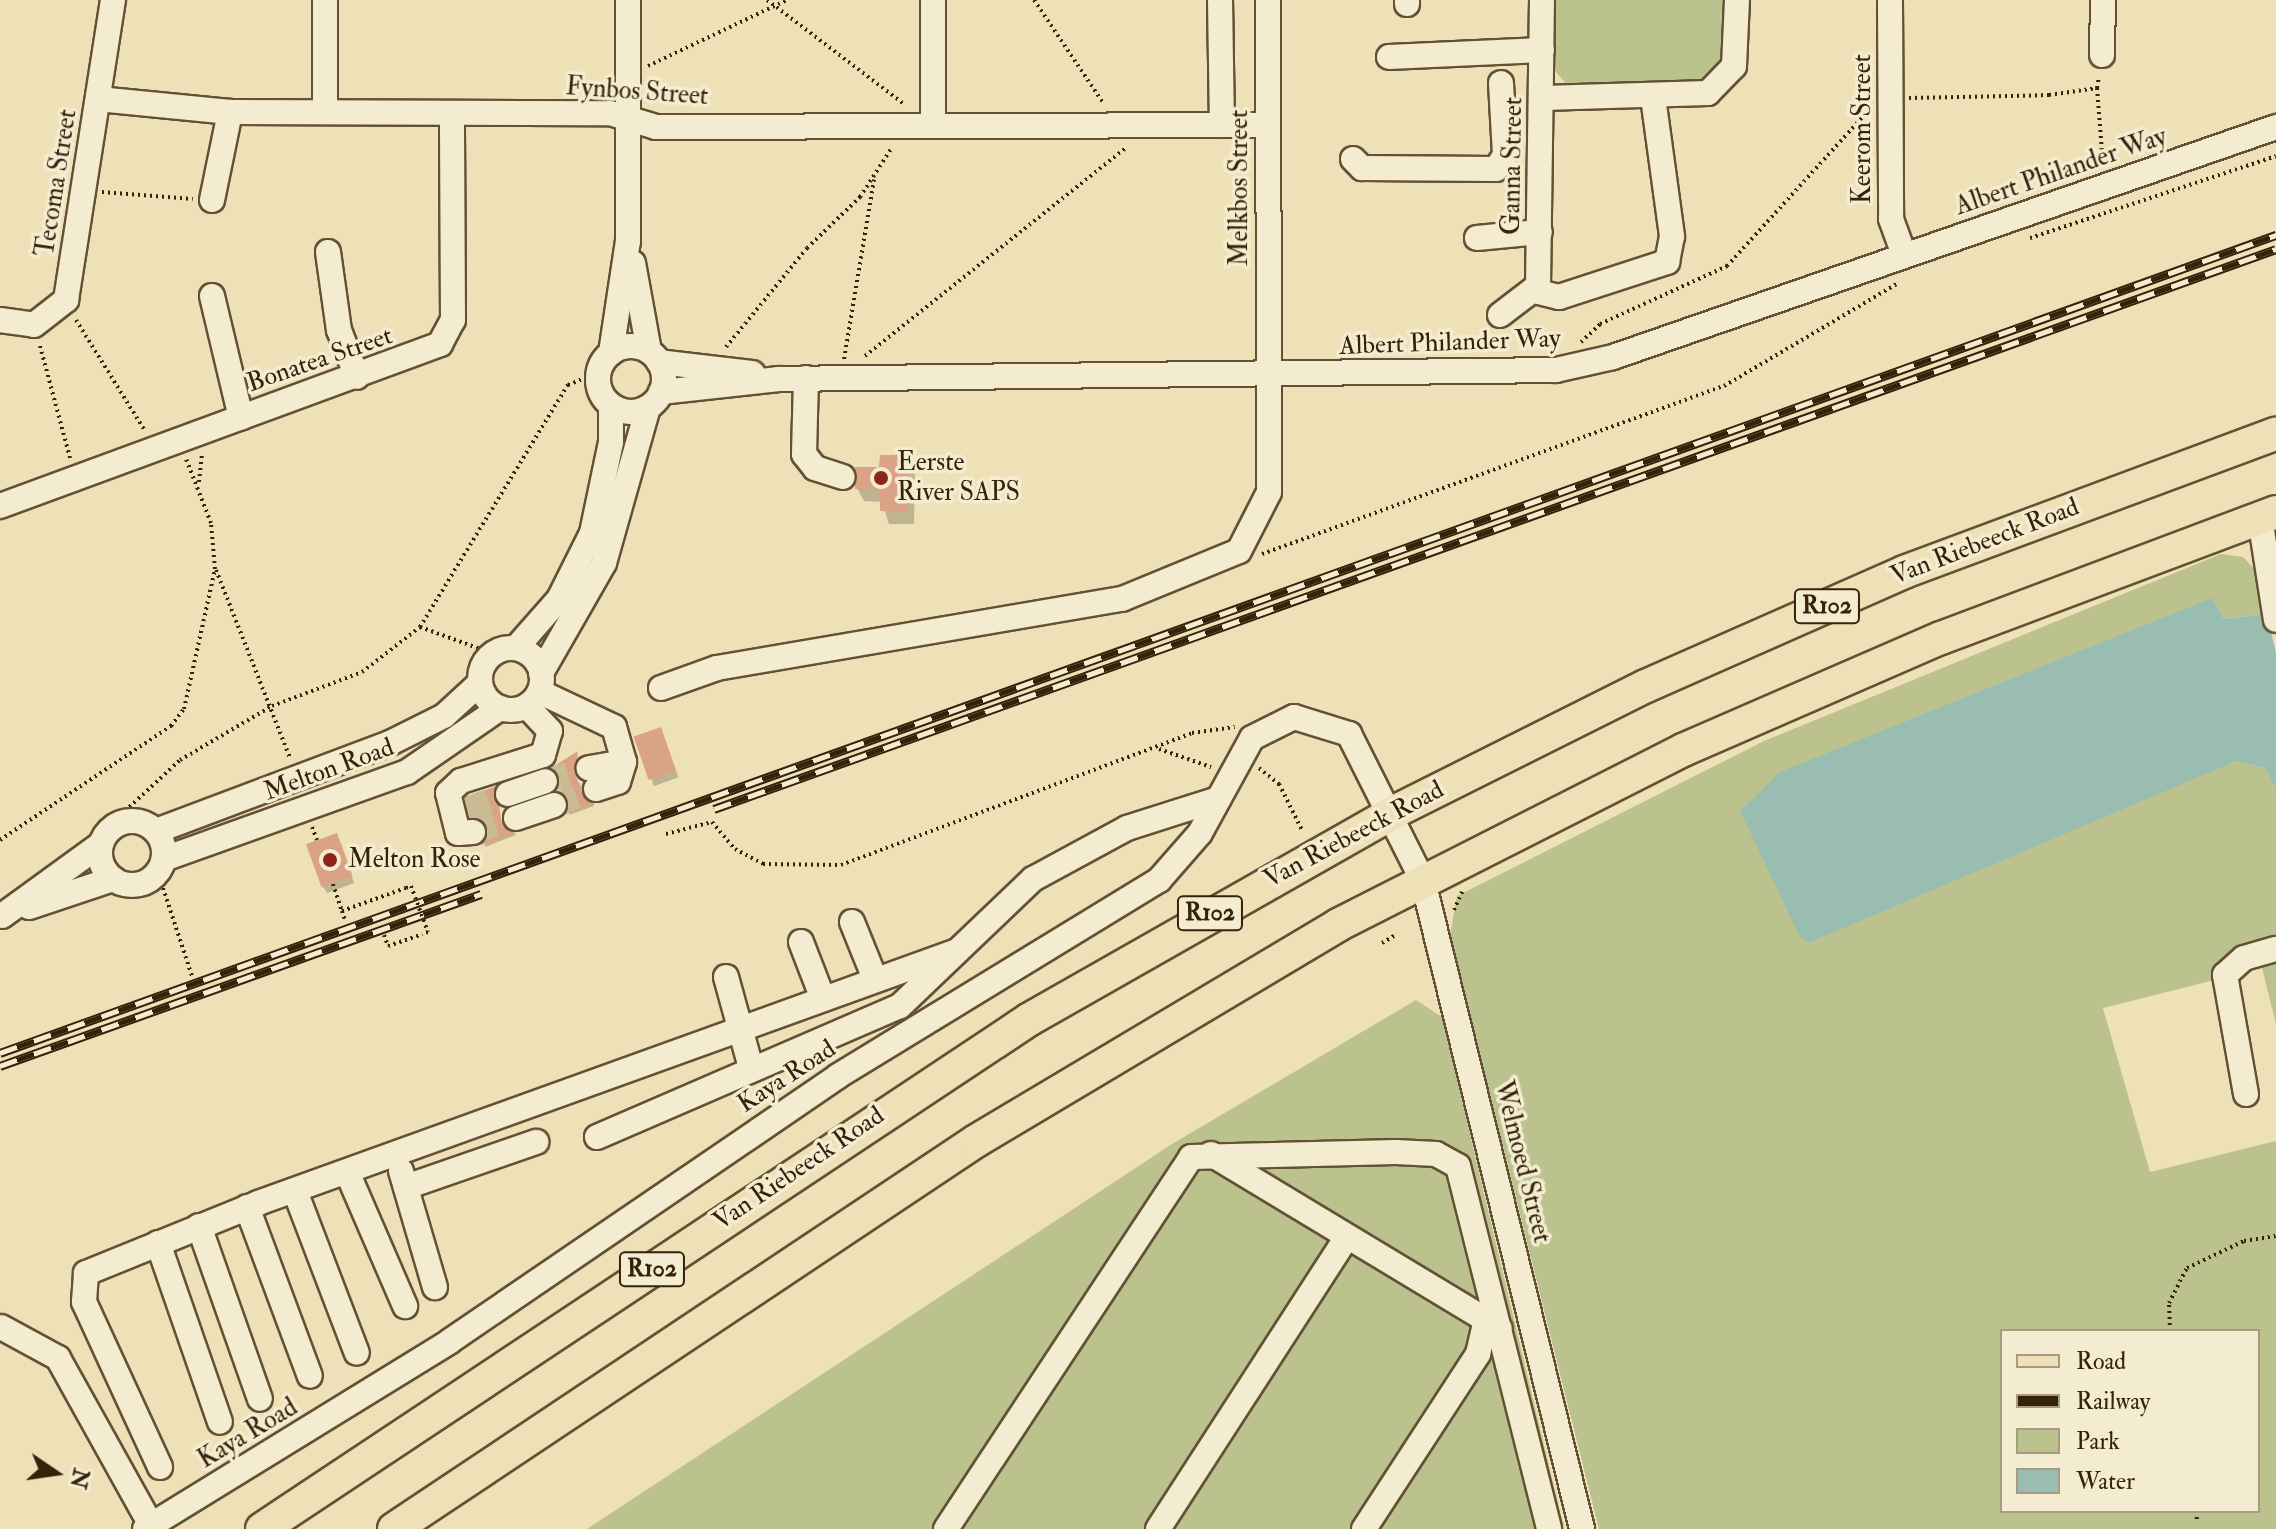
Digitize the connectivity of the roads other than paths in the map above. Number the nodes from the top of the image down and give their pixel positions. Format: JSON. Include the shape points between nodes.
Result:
{"nodes":[{"id":1,"x":113,"y":0,"type":"edge"},
{"id":2,"x":325,"y":0,"type":"edge"},
{"id":3,"x":628,"y":0,"type":"edge"},
{"id":4,"x":933,"y":0,"type":"edge"},
{"id":5,"x":1220,"y":0,"type":"edge"},
{"id":6,"x":1268,"y":0,"type":"edge"},
{"id":7,"x":1542,"y":0,"type":"edge"},
{"id":8,"x":1737,"y":0,"type":"edge"},
{"id":9,"x":1890,"y":0,"type":"edge"},
{"id":10,"x":2103,"y":0,"type":"edge"},
{"id":11,"x":1542,"y":50,"type":"junction"},
{"id":12,"x":2102,"y":55,"type":"road end"},
{"id":13,"x":1389,"y":57,"type":"dead end"},
{"id":14,"x":1501,"y":83,"type":"dead end"},
{"id":15,"x":1653,"y":97,"type":"junction"},
{"id":16,"x":1543,"y":98,"type":"junction"},
{"id":17,"x":98,"y":99,"type":"junction"},
{"id":18,"x":325,"y":111,"type":"junction"},
{"id":19,"x":230,"y":112,"type":"junction"},
{"id":20,"x":452,"y":116,"type":"junction"},
{"id":21,"x":933,"y":116,"type":"junction"},
{"id":22,"x":629,"y":118,"type":"junction"},
{"id":23,"x":1222,"y":125,"type":"junction"},
{"id":24,"x":1268,"y":125,"type":"junction"},
{"id":25,"x":2276,"y":127,"type":"edge"},
{"id":26,"x":1505,"y":155,"type":"junction"},
{"id":27,"x":1542,"y":155,"type":"junction"},
{"id":28,"x":1353,"y":159,"type":"dead end"},
{"id":29,"x":212,"y":200,"type":"road end"},
{"id":30,"x":1540,"y":232,"type":"junction"},
{"id":31,"x":1477,"y":238,"type":"dead end"},
{"id":32,"x":628,"y":241,"type":"junction"},
{"id":33,"x":328,"y":252,"type":"dead end"},
{"id":34,"x":1906,"y":267,"type":"junction"},
{"id":35,"x":1535,"y":291,"type":"junction"},
{"id":36,"x":212,"y":296,"type":"dead end"},
{"id":37,"x":1500,"y":315,"type":"dead end"},
{"id":38,"x":0,"y":320,"type":"edge"},
{"id":39,"x":611,"y":353,"type":"junction"},
{"id":40,"x":654,"y":357,"type":"junction"},
{"id":41,"x":357,"y":377,"type":"junction"},
{"id":42,"x":1269,"y":377,"type":"junction"},
{"id":43,"x":806,"y":378,"type":"junction"},
{"id":44,"x":778,"y":379,"type":"junction"},
{"id":45,"x":655,"y":400,"type":"junction"},
{"id":46,"x":611,"y":406,"type":"junction"},
{"id":47,"x":241,"y":418,"type":"junction"},
{"id":48,"x":2276,"y":434,"type":"edge"},
{"id":49,"x":843,"y":477,"type":"dead end"},
{"id":50,"x":0,"y":506,"type":"edge"},
{"id":51,"x":2268,"y":515,"type":"edge"},
{"id":52,"x":2276,"y":620,"type":"edge"},
{"id":53,"x":516,"y":648,"type":"junction"},
{"id":54,"x":480,"y":683,"type":"junction"},
{"id":55,"x":661,"y":688,"type":"dead end"},
{"id":56,"x":536,"y":690,"type":"junction"},
{"id":57,"x":500,"y":708,"type":"junction"},
{"id":58,"x":593,"y":779,"type":"tunnel mouth"},
{"id":59,"x":545,"y":781,"type":"tunnel mouth"},
{"id":60,"x":508,"y":794,"type":"tunnel mouth"},
{"id":61,"x":1218,"y":799,"type":"junction"},
{"id":62,"x":554,"y":805,"type":"tunnel mouth"},
{"id":63,"x":1392,"y":813,"type":"junction"},
{"id":64,"x":464,"y":818,"type":"dead end"},
{"id":65,"x":516,"y":818,"type":"tunnel mouth"},
{"id":66,"x":156,"y":831,"type":"junction"},
{"id":67,"x":101,"y":844,"type":"junction"},
{"id":68,"x":164,"y":859,"type":"junction"},
{"id":69,"x":113,"y":879,"type":"junction"},
{"id":70,"x":1423,"y":881,"type":"junction"},
{"id":71,"x":1,"y":916,"type":"edge"},
{"id":72,"x":852,"y":922,"type":"dead end"},
{"id":73,"x":801,"y":942,"type":"dead end"},
{"id":74,"x":2276,"y":949,"type":"edge"},
{"id":75,"x":957,"y":951,"type":"junction"},
{"id":76,"x":726,"y":977,"type":"dead end"},
{"id":77,"x":875,"y":979,"type":"junction"},
{"id":78,"x":823,"y":999,"type":"junction"},
{"id":79,"x":744,"y":1028,"type":"junction"},
{"id":80,"x":751,"y":1068,"type":"junction"},
{"id":81,"x":2246,"y":1094,"type":"dead end"},
{"id":82,"x":597,"y":1137,"type":"dead end"},
{"id":83,"x":536,"y":1142,"type":"dead end"},
{"id":84,"x":1210,"y":1153,"type":"junction"},
{"id":85,"x":397,"y":1157,"type":"junction"},
{"id":86,"x":348,"y":1174,"type":"junction"},
{"id":87,"x":406,"y":1187,"type":"junction"},
{"id":88,"x":295,"y":1191,"type":"junction"},
{"id":89,"x":247,"y":1207,"type":"junction"},
{"id":90,"x":199,"y":1226,"type":"junction"},
{"id":91,"x":1347,"y":1237,"type":"junction"},
{"id":92,"x":158,"y":1243,"type":"junction"},
{"id":93,"x":435,"y":1287,"type":"dead end"},
{"id":94,"x":405,"y":1306,"type":"dead end"},
{"id":95,"x":1493,"y":1324,"type":"junction"},
{"id":96,"x":1,"y":1327,"type":"edge"},
{"id":97,"x":357,"y":1353,"type":"dead end"},
{"id":98,"x":310,"y":1376,"type":"dead end"},
{"id":99,"x":260,"y":1399,"type":"dead end"},
{"id":100,"x":220,"y":1422,"type":"dead end"},
{"id":101,"x":160,"y":1467,"type":"dead end"},
{"id":102,"x":148,"y":1527,"type":"edge"},
{"id":103,"x":262,"y":1529,"type":"edge"},
{"id":104,"x":394,"y":1529,"type":"edge"},
{"id":105,"x":946,"y":1529,"type":"edge"},
{"id":106,"x":1158,"y":1529,"type":"edge"},
{"id":107,"x":1364,"y":1529,"type":"edge"},
{"id":108,"x":1549,"y":1529,"type":"edge"},
{"id":109,"x":1582,"y":1529,"type":"edge"}],
"edges":[{"from":1,"to":17,"type":"street","name":"Tecoma Street"},
{"from":2,"to":18,"type":"street"},
{"from":3,"to":22,"type":"street"},
{"from":4,"to":21,"type":"street"},
{"from":5,"to":23,"type":"street"},
{"from":6,"to":24,"type":"street","name":"Melkbos Street"},
{"from":7,"to":11,"type":"street","name":"Ganna Street"},
{"from":8,"to":15,"type":"street","via":[[1736,55],[1723,83],[1699,96]]},
{"from":9,"to":34,"type":"street","name":"Keerom Street","via":[[1891,219]]},
{"from":10,"to":12,"type":"street"},
{"from":11,"to":13,"type":"street"},
{"from":11,"to":16,"type":"street","name":"Ganna Street"},
{"from":14,"to":26,"type":"street"},
{"from":15,"to":16,"type":"street"},
{"from":15,"to":35,"type":"street","via":[[1672,236],[1667,262],[1559,297]]},
{"from":16,"to":27,"type":"street","name":"Ganna Street"},
{"from":17,"to":19,"type":"street","name":"Fynbos Street"},
{"from":17,"to":38,"type":"street","name":"Tecoma Street","via":[[66,300],[34,325]]},
{"from":18,"to":19,"type":"street","name":"Fynbos Street"},
{"from":18,"to":20,"type":"street","name":"Fynbos Street"},
{"from":19,"to":29,"type":"street"},
{"from":20,"to":22,"type":"street","name":"Fynbos Street"},
{"from":20,"to":41,"type":"street","name":"Bonatea Street","via":[[452,327],[425,353]]},
{"from":21,"to":22,"type":"street","name":"Fynbos Street","via":[[656,127]]},
{"from":21,"to":23,"type":"street","name":"Fynbos Street","via":[[1107,126]]},
{"from":22,"to":32,"type":"street"},
{"from":23,"to":24,"type":"street","name":"Fynbos Street"},
{"from":24,"to":42,"type":"street","name":"Melkbos Street"},
{"from":25,"to":34,"type":"street","name":"Albert Philander Way"},
{"from":26,"to":27,"type":"street"},
{"from":26,"to":28,"type":"street","via":[[1496,169],[1362,168]]},
{"from":27,"to":30,"type":"street","name":"Ganna Street"},
{"from":30,"to":31,"type":"street"},
{"from":30,"to":35,"type":"street","name":"Ganna Street"},
{"from":32,"to":39,"type":"street"},
{"from":32,"to":40,"type":"street"},
{"from":33,"to":41,"type":"street","via":[[339,330]]},
{"from":34,"to":42,"type":"street","name":"Albert Philander Way","via":[[1583,365],[1496,374]]},
{"from":35,"to":37,"type":"street"},
{"from":36,"to":47,"type":"street"},
{"from":39,"to":40,"type":"street","via":[[630,346]]},
{"from":39,"to":46,"type":"street","via":[[598,376]]},
{"from":40,"to":44,"type":"street","name":"Albert Philander Way"},
{"from":40,"to":45,"type":"street"},
{"from":41,"to":47,"type":"street","name":"Bonatea Street"},
{"from":42,"to":43,"type":"street","name":"Albert Philander Way"},
{"from":42,"to":55,"type":"street","name":"Melkbos Street","via":[[1269,492],[1239,551],[1122,599],[773,657]]},
{"from":43,"to":44,"type":"street","name":"Albert Philander Way"},
{"from":43,"to":49,"type":"street","via":[[804,454],[815,468]]},
{"from":44,"to":45,"type":"street","name":"Albert Philander Way"},
{"from":45,"to":46,"type":"street","via":[[629,413]]},
{"from":45,"to":56,"type":"street","via":[[604,563]]},
{"from":46,"to":53,"type":"street","via":[[611,442],[592,533],[559,599]]},
{"from":47,"to":50,"type":"street","name":"Bonatea Street"},
{"from":48,"to":63,"type":"main road","name":"Van Riebeeck Road","number":"R102","via":[[1904,572],[1646,686]]},
{"from":51,"to":52,"type":"street"},
{"from":51,"to":70,"type":"main road","number":"R102","via":[[1898,657],[1563,806]]},
{"from":53,"to":54,"type":"street","via":[[489,657]]},
{"from":53,"to":56,"type":"street","via":[[533,656]]},
{"from":54,"to":57,"type":"street"},
{"from":54,"to":66,"type":"street","name":"Melton Road","via":[[444,716],[390,743]]},
{"from":56,"to":57,"type":"street"},
{"from":56,"to":58,"type":"street","via":[[609,721],[624,762]]},
{"from":56,"to":64,"type":"street","via":[[548,724],[548,749],[533,761],[455,784],[448,793]]},
{"from":57,"to":68,"type":"street","name":"Melton Road","via":[[407,772]]},
{"from":59,"to":60,"type":"street"},
{"from":61,"to":63,"type":"street","name":"Kaya Road","via":[[1252,738],[1273,723],[1313,719],[1349,734]]},
{"from":61,"to":75,"type":"street","via":[[1127,828],[1033,879]]},
{"from":61,"to":102,"type":"street","name":"Kaya Road","via":[[1188,850],[1159,880],[838,1076],[450,1341]]},
{"from":62,"to":65,"type":"street"},
{"from":63,"to":70,"type":"street","name":"Welmoed Street"},
{"from":63,"to":103,"type":"main road","name":"Van Riebeeck Road","number":"R102","via":[[979,1051]]},
{"from":66,"to":67,"type":"street","via":[[125,821]]},
{"from":66,"to":68,"type":"street"},
{"from":67,"to":69,"type":"street","via":[[102,863]]},
{"from":67,"to":71,"type":"street"},
{"from":68,"to":69,"type":"street","via":[[142,884]]},
{"from":69,"to":71,"type":"street"},
{"from":70,"to":104,"type":"main road","number":"R102","via":[[1211,997],[976,1141]]},
{"from":70,"to":109,"type":"street","name":"Welmoed Street"},
{"from":72,"to":77,"type":"street"},
{"from":73,"to":78,"type":"street"},
{"from":74,"to":81,"type":"street","via":[[2244,958],[2225,975]]},
{"from":75,"to":77,"type":"street"},
{"from":75,"to":80,"type":"street","via":[[900,1006]]},
{"from":76,"to":79,"type":"street"},
{"from":77,"to":78,"type":"street"},
{"from":78,"to":79,"type":"street"},
{"from":79,"to":80,"type":"street"},
{"from":79,"to":85,"type":"street"},
{"from":80,"to":82,"type":"street"},
{"from":83,"to":87,"type":"street"},
{"from":84,"to":91,"type":"street"},
{"from":84,"to":95,"type":"street","via":[[1447,1158],[1458,1166]]},
{"from":84,"to":105,"type":"street","via":[[1185,1165]]},
{"from":85,"to":86,"type":"street"},
{"from":85,"to":87,"type":"street"},
{"from":86,"to":88,"type":"street"},
{"from":86,"to":94,"type":"street"},
{"from":87,"to":93,"type":"street"},
{"from":88,"to":89,"type":"street"},
{"from":88,"to":97,"type":"street"},
{"from":89,"to":90,"type":"street"},
{"from":89,"to":98,"type":"street"},
{"from":90,"to":92,"type":"street"},
{"from":90,"to":99,"type":"street"},
{"from":91,"to":95,"type":"street"},
{"from":91,"to":106,"type":"street"},
{"from":92,"to":100,"type":"street"},
{"from":92,"to":101,"type":"street","via":[[94,1268],[82,1287]]},
{"from":95,"to":107,"type":"street"},
{"from":95,"to":108,"type":"street"},
{"from":96,"to":102,"type":"street","via":[[58,1358]]}]}
